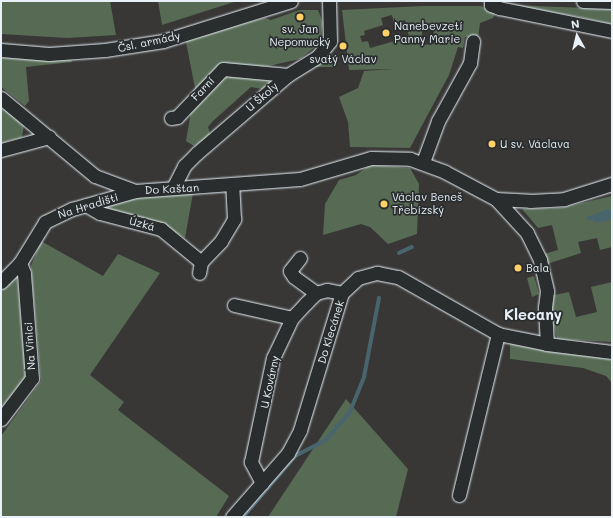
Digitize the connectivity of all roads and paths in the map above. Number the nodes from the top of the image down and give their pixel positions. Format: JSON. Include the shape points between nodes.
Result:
{"nodes":[{"id":1,"x":291,"y":1,"type":"edge"},
{"id":2,"x":329,"y":1,"type":"edge"},
{"id":3,"x":491,"y":1,"type":"edge"},
{"id":4,"x":583,"y":1,"type":"edge"},
{"id":5,"x":612,"y":2,"type":"edge"},
{"id":6,"x":612,"y":31,"type":"edge"},
{"id":7,"x":473,"y":41,"type":"dead end"},
{"id":8,"x":1,"y":50,"type":"edge"},
{"id":9,"x":288,"y":75,"type":"junction"},
{"id":10,"x":1,"y":98,"type":"edge"},
{"id":11,"x":171,"y":118,"type":"dead end"},
{"id":12,"x":50,"y":137,"type":"junction"},
{"id":13,"x":1,"y":150,"type":"edge"},
{"id":14,"x":423,"y":162,"type":"junction"},
{"id":15,"x":612,"y":184,"type":"edge"},
{"id":16,"x":232,"y":186,"type":"junction"},
{"id":17,"x":173,"y":188,"type":"junction"},
{"id":18,"x":135,"y":191,"type":"junction"},
{"id":19,"x":496,"y":199,"type":"junction"},
{"id":20,"x":86,"y":205,"type":"junction"},
{"id":21,"x":300,"y":258,"type":"dead end"},
{"id":22,"x":20,"y":263,"type":"junction"},
{"id":23,"x":1,"y":267,"type":"edge"},
{"id":24,"x":1,"y":282,"type":"edge"},
{"id":25,"x":342,"y":292,"type":"junction"},
{"id":26,"x":316,"y":293,"type":"junction"},
{"id":27,"x":234,"y":305,"type":"dead end"},
{"id":28,"x":292,"y":318,"type":"junction"},
{"id":29,"x":498,"y":334,"type":"junction"},
{"id":30,"x":547,"y":344,"type":"junction"},
{"id":31,"x":612,"y":352,"type":"edge"},
{"id":32,"x":1,"y":419,"type":"edge"},
{"id":33,"x":262,"y":483,"type":"junction"},
{"id":34,"x":459,"y":495,"type":"dead end"},
{"id":35,"x":232,"y":517,"type":"edge"}],
"edges":[{"from":1,"to":8,"type":"street","name":"Čsl. armády","via":[[163,41],[105,50],[49,54]]},
{"from":2,"to":9,"type":"street","name":"U Školy","via":[[329,42],[318,56]]},
{"from":3,"to":6,"type":"street","via":[[491,5],[499,8]]},
{"from":4,"to":5,"type":"street"},
{"from":7,"to":14,"type":"street","via":[[470,63],[438,121]]},
{"from":9,"to":11,"type":"street","name":"Farní","via":[[223,69],[177,117]]},
{"from":9,"to":17,"type":"street","name":"U Školy","via":[[184,166]]},
{"from":10,"to":12,"type":"street","name":"Do Kaštan"},
{"from":12,"to":13,"type":"street"},
{"from":12,"to":18,"type":"street","name":"Do Kaštan","via":[[95,176]]},
{"from":14,"to":16,"type":"street","name":"Do Kaštan","via":[[371,158],[300,179]]},
{"from":14,"to":19,"type":"street","via":[[472,184]]},
{"from":15,"to":19,"type":"street","via":[[564,199]]},
{"from":16,"to":17,"type":"street","name":"Do Kaštan"},
{"from":16,"to":20,"type":"street","name":"Úzká","via":[[234,219],[200,268],[161,229],[100,213]]},
{"from":17,"to":18,"type":"street","name":"Do Kaštan"},
{"from":18,"to":20,"type":"street","name":"Na Hradišti"},
{"from":19,"to":30,"type":"street","via":[[527,233],[540,260],[547,291]]},
{"from":20,"to":22,"type":"street","name":"Na Hradišti","via":[[45,222]]},
{"from":21,"to":26,"type":"street","via":[[290,271]]},
{"from":22,"to":23,"type":"street"},
{"from":22,"to":24,"type":"street","name":"Na Hradišti"},
{"from":22,"to":32,"type":"street","name":"Na Vinici","via":[[24,273],[32,378]]},
{"from":25,"to":26,"type":"street","via":[[327,290]]},
{"from":25,"to":29,"type":"street","name":"Do Klecánek","via":[[358,278],[385,274],[398,278]]},
{"from":25,"to":33,"type":"street","name":"Do Klecánek","via":[[300,430],[288,453]]},
{"from":26,"to":28,"type":"street","name":"U Kovárny"},
{"from":27,"to":28,"type":"street"},
{"from":28,"to":33,"type":"street","name":"U Kovárny","via":[[273,358],[251,462]]},
{"from":29,"to":30,"type":"street","name":"Do Klecánek"},
{"from":29,"to":34,"type":"street"},
{"from":30,"to":31,"type":"street","name":"Do Klecánek"},
{"from":33,"to":35,"type":"street","name":"Do Klecánek"}]}
